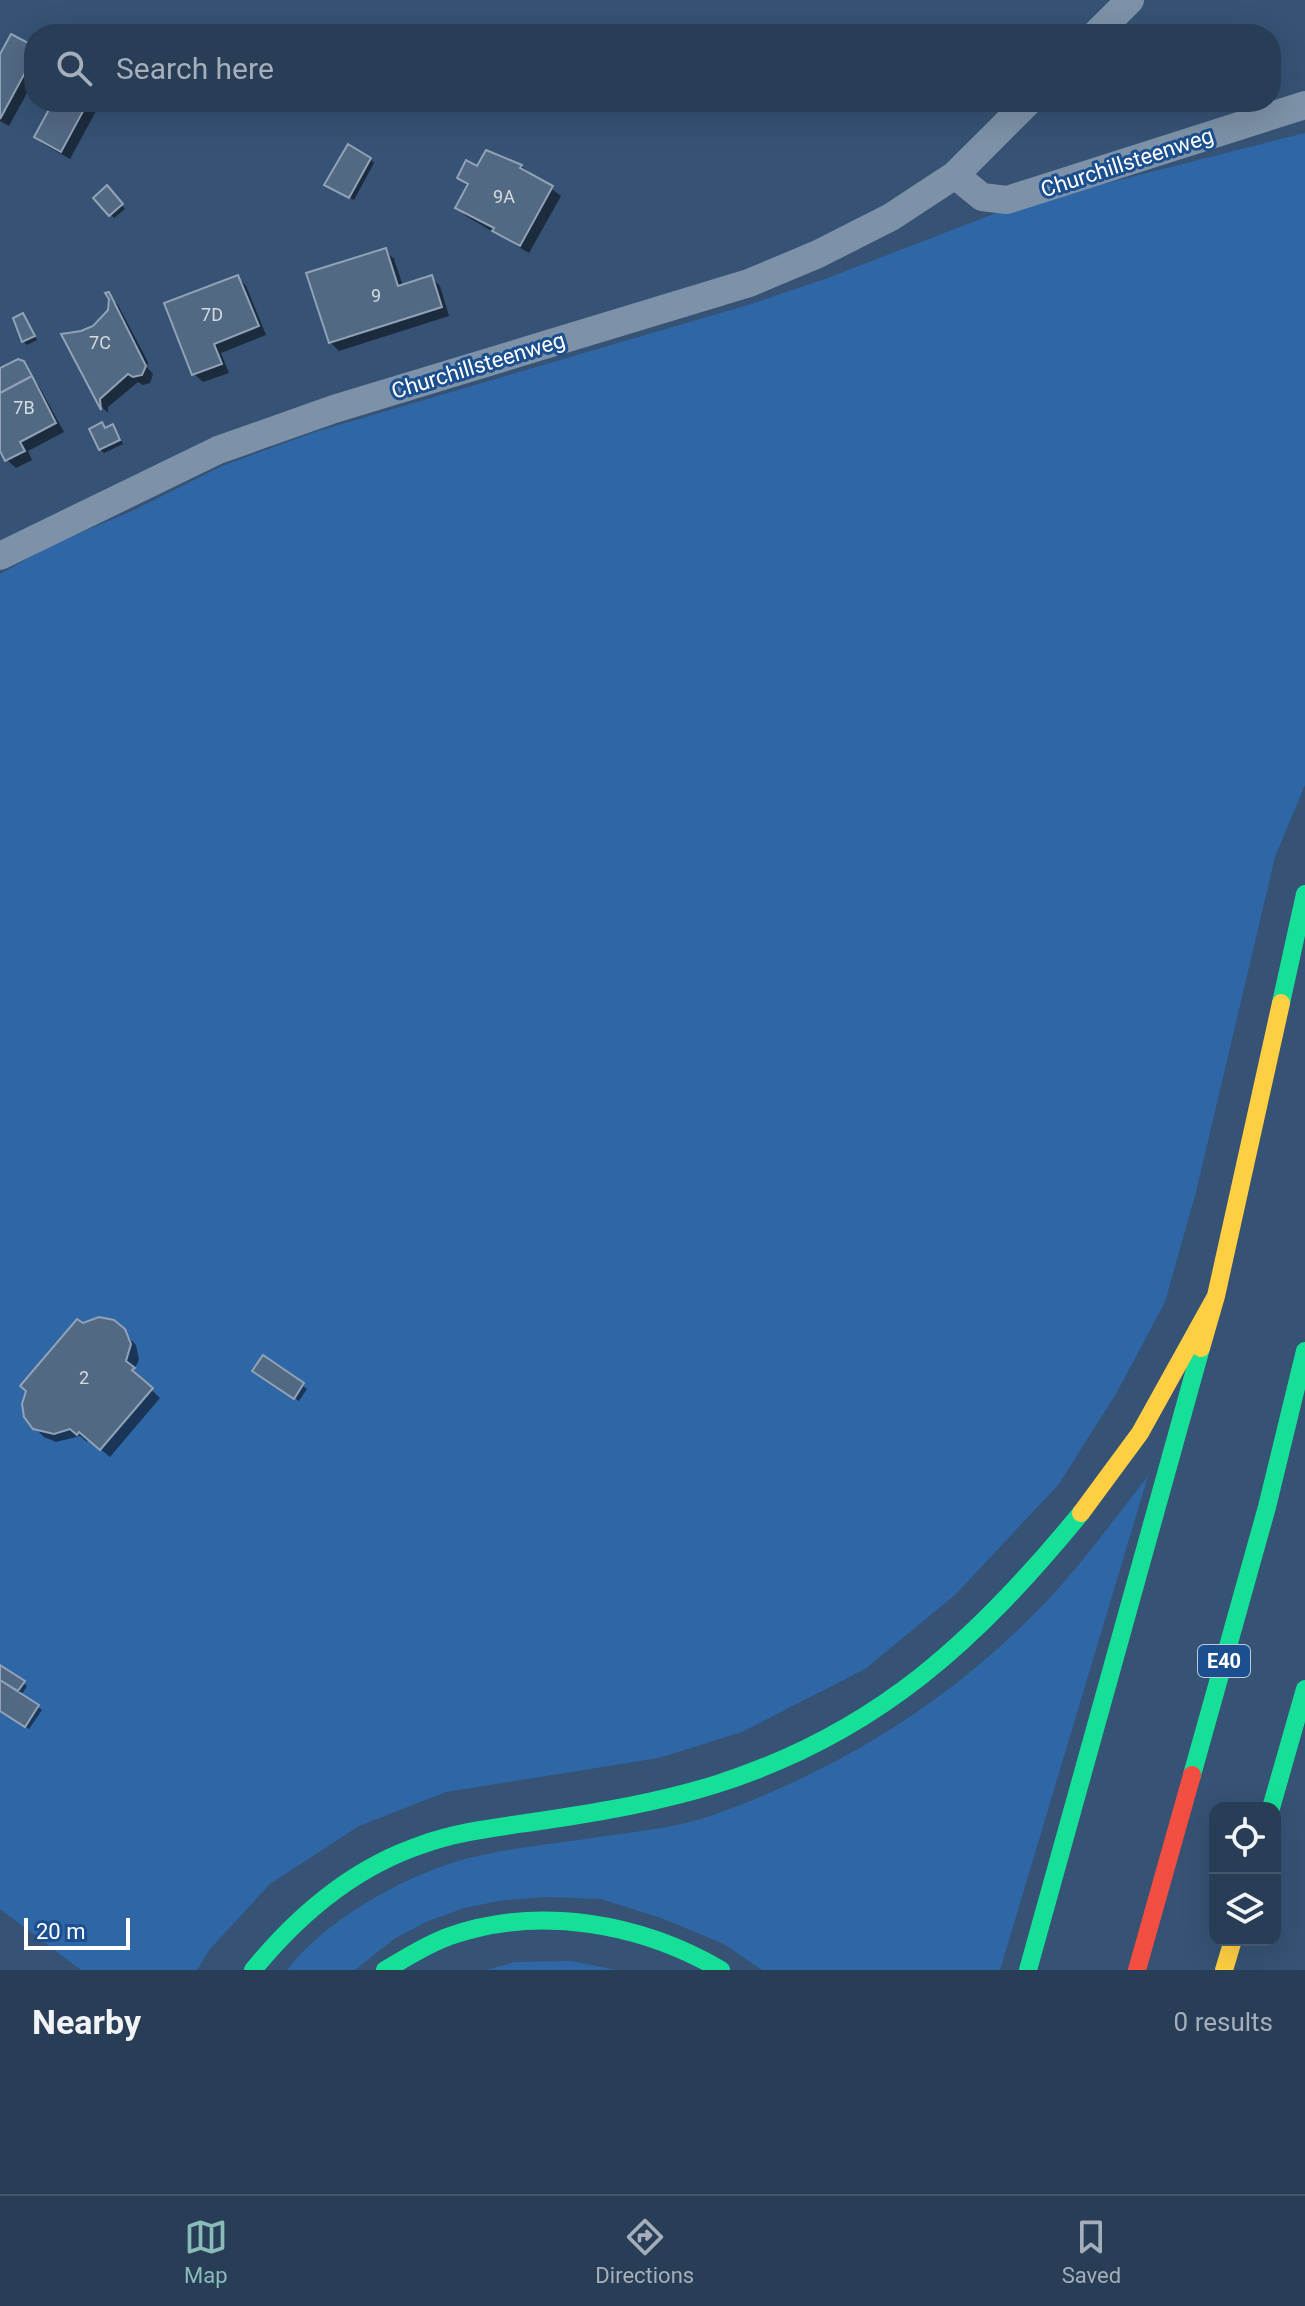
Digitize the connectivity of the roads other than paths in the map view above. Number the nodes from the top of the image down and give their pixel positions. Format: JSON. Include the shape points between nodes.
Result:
{"nodes":[{"id":1,"x":1130,"y":0,"type":"edge"},
{"id":2,"x":1106,"y":24,"type":"edge"},
{"id":3,"x":1305,"y":105,"type":"edge"},
{"id":4,"x":1018,"y":112,"type":"edge"},
{"id":5,"x":955,"y":175,"type":"junction"},
{"id":6,"x":0,"y":556,"type":"edge"},
{"id":7,"x":1305,"y":894,"type":"edge"},
{"id":8,"x":1216,"y":1296,"type":"junction"},
{"id":9,"x":1305,"y":1351,"type":"edge"},
{"id":10,"x":1305,"y":1689,"type":"edge"},
{"id":11,"x":1273,"y":1802,"type":"edge"},
{"id":12,"x":1231,"y":1946,"type":"edge"},
{"id":13,"x":253,"y":1970,"type":"edge"},
{"id":14,"x":385,"y":1970,"type":"edge"},
{"id":15,"x":721,"y":1970,"type":"edge"},
{"id":16,"x":1028,"y":1970,"type":"edge"},
{"id":17,"x":1137,"y":1970,"type":"edge"},
{"id":18,"x":1224,"y":1970,"type":"edge"}],
"edges":[{"from":1,"to":2,"type":"street"},
{"from":3,"to":5,"type":"street","name":"Churchillsteenweg","via":[[1007,200],[982,197]]},
{"from":4,"to":5,"type":"street","name":"Churchillsteenweg"},
{"from":5,"to":6,"type":"street","name":"Churchillsteenweg","via":[[891,217],[749,283],[334,409],[218,450]]},
{"from":7,"to":8,"type":"highway"},
{"from":8,"to":13,"type":"highway","via":[[1128,1453],[1091,1502],[1002,1606],[907,1688],[816,1744],[731,1779],[677,1796],[455,1835],[409,1849],[315,1905]]},
{"from":8,"to":16,"type":"highway"},
{"from":9,"to":17,"type":"highway","number":"E40","via":[[1267,1507]]},
{"from":10,"to":11,"type":"highway"},
{"from":12,"to":18,"type":"highway"},
{"from":14,"to":15,"type":"highway","via":[[451,1936],[492,1925],[542,1921],[626,1930],[702,1957]]}]}
